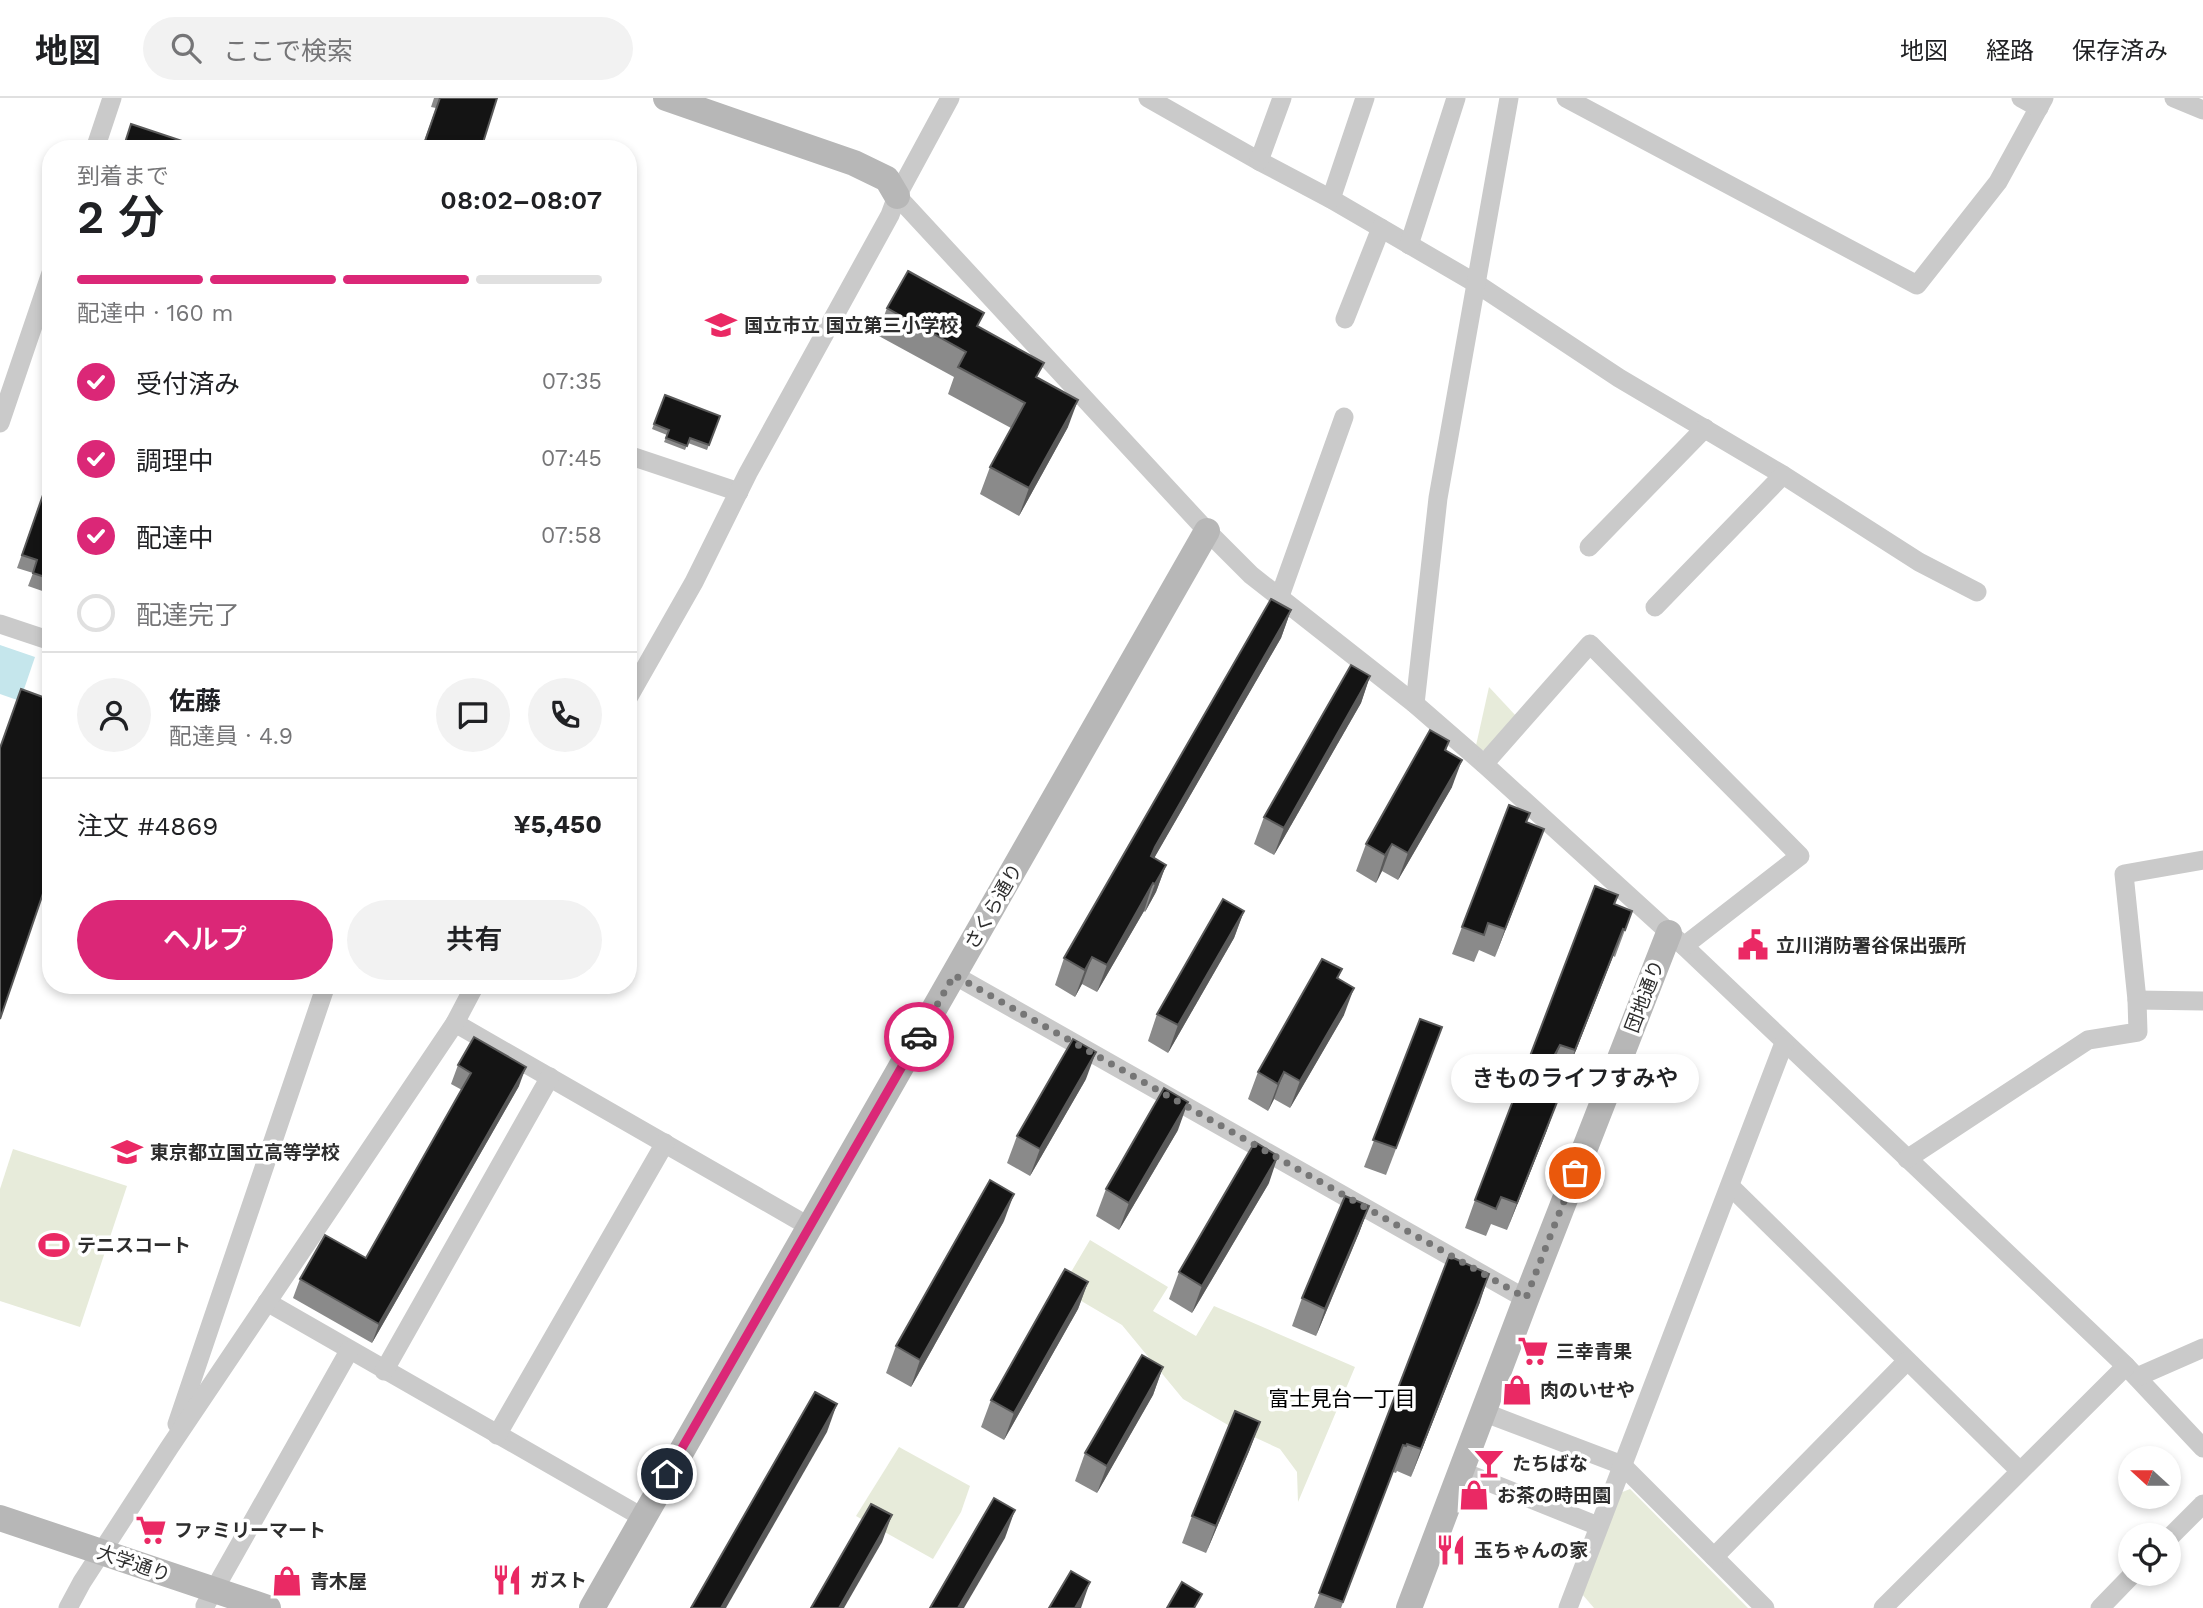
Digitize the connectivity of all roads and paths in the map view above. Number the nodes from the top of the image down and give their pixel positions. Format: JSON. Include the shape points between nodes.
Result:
{"nodes":[{"id":1,"x":113,"y":98,"type":"edge"},
{"id":2,"x":666,"y":98,"type":"edge"},
{"id":3,"x":950,"y":98,"type":"edge"},
{"id":4,"x":1148,"y":98,"type":"edge"},
{"id":5,"x":1282,"y":98,"type":"edge"},
{"id":6,"x":1365,"y":98,"type":"edge"},
{"id":7,"x":1456,"y":98,"type":"edge"},
{"id":8,"x":1509,"y":98,"type":"edge"},
{"id":9,"x":1566,"y":98,"type":"edge"},
{"id":10,"x":2021,"y":98,"type":"edge"},
{"id":11,"x":2175,"y":98,"type":"edge"},
{"id":12,"x":2041,"y":103,"type":"edge"},
{"id":13,"x":2203,"y":110,"type":"edge"},
{"id":14,"x":97,"y":140,"type":"edge"},
{"id":15,"x":1259,"y":161,"type":"junction"},
{"id":16,"x":897,"y":196,"type":"junction"},
{"id":17,"x":1331,"y":199,"type":"junction"},
{"id":18,"x":1381,"y":228,"type":"junction"},
{"id":19,"x":1409,"y":245,"type":"junction"},
{"id":20,"x":1477,"y":284,"type":"junction"},
{"id":21,"x":42,"y":300,"type":"edge"},
{"id":22,"x":1345,"y":319,"type":"dead end"},
{"id":23,"x":1344,"y":418,"type":"dead end"},
{"id":24,"x":0,"y":424,"type":"edge"},
{"id":25,"x":1705,"y":428,"type":"junction"},
{"id":26,"x":637,"y":458,"type":"edge"},
{"id":27,"x":1783,"y":475,"type":"junction"},
{"id":28,"x":739,"y":492,"type":"junction"},
{"id":29,"x":1207,"y":531,"type":"junction"},
{"id":30,"x":1589,"y":547,"type":"dead end"},
{"id":31,"x":1978,"y":592,"type":"dead end"},
{"id":32,"x":1280,"y":596,"type":"junction"},
{"id":33,"x":1655,"y":607,"type":"dead end"},
{"id":34,"x":0,"y":624,"type":"edge"},
{"id":35,"x":42,"y":638,"type":"edge"},
{"id":36,"x":637,"y":682,"type":"edge"},
{"id":37,"x":1415,"y":704,"type":"junction"},
{"id":38,"x":1484,"y":764,"type":"junction"},
{"id":39,"x":2203,"y":860,"type":"edge"},
{"id":40,"x":1676,"y":940,"type":"junction"},
{"id":41,"x":954,"y":975,"type":"junction"},
{"id":42,"x":323,"y":994,"type":"edge"},
{"id":43,"x":470,"y":994,"type":"edge"},
{"id":44,"x":2137,"y":1000,"type":"junction"},
{"id":45,"x":2203,"y":1001,"type":"edge"},
{"id":46,"x":455,"y":1023,"type":"junction"},
{"id":47,"x":1784,"y":1043,"type":"junction"},
{"id":48,"x":550,"y":1077,"type":"junction"},
{"id":49,"x":664,"y":1143,"type":"junction"},
{"id":50,"x":1908,"y":1159,"type":"junction"},
{"id":51,"x":1730,"y":1186,"type":"junction"},
{"id":52,"x":810,"y":1227,"type":"junction"},
{"id":53,"x":1526,"y":1298,"type":"junction"},
{"id":54,"x":267,"y":1302,"type":"junction"},
{"id":55,"x":2203,"y":1348,"type":"edge"},
{"id":56,"x":349,"y":1351,"type":"junction"},
{"id":57,"x":1907,"y":1361,"type":"junction"},
{"id":58,"x":384,"y":1371,"type":"junction"},
{"id":59,"x":2131,"y":1371,"type":"junction"},
{"id":60,"x":1483,"y":1412,"type":"junction"},
{"id":61,"x":497,"y":1435,"type":"junction"},
{"id":62,"x":169,"y":1448,"type":"junction"},
{"id":63,"x":2203,"y":1448,"type":"edge"},
{"id":64,"x":1622,"y":1465,"type":"junction"},
{"id":65,"x":1461,"y":1471,"type":"junction"},
{"id":66,"x":2020,"y":1471,"type":"junction"},
{"id":67,"x":2203,"y":1504,"type":"edge"},
{"id":68,"x":642,"y":1517,"type":"junction"},
{"id":69,"x":0,"y":1518,"type":"edge"},
{"id":70,"x":1598,"y":1526,"type":"junction"},
{"id":71,"x":2181,"y":1526,"type":"edge"},
{"id":72,"x":0,"y":1537,"type":"edge"},
{"id":73,"x":1714,"y":1557,"type":"junction"},
{"id":74,"x":97,"y":1560,"type":"junction"},
{"id":75,"x":2121,"y":1586,"type":"edge"},
{"id":76,"x":210,"y":1601,"type":"edge"},
{"id":77,"x":1574,"y":1604,"type":"edge"},
{"id":78,"x":68,"y":1608,"type":"edge"},
{"id":79,"x":268,"y":1608,"type":"edge"},
{"id":80,"x":592,"y":1608,"type":"edge"},
{"id":81,"x":1409,"y":1608,"type":"edge"},
{"id":82,"x":1765,"y":1608,"type":"edge"},
{"id":83,"x":1883,"y":1608,"type":"edge"},
{"id":84,"x":2099,"y":1608,"type":"edge"}],
"edges":[{"from":1,"to":14,"type":"street"},
{"from":2,"to":16,"type":"street","via":[[854,163],[887,179]]},
{"from":3,"to":16,"type":"street"},
{"from":4,"to":15,"type":"street"},
{"from":5,"to":15,"type":"street"},
{"from":6,"to":17,"type":"street"},
{"from":7,"to":19,"type":"street"},
{"from":8,"to":20,"type":"street"},
{"from":9,"to":12,"type":"street","via":[[1917,285],[1998,182]]},
{"from":10,"to":12,"type":"street"},
{"from":11,"to":13,"type":"street"},
{"from":15,"to":17,"type":"street"},
{"from":16,"to":28,"type":"street"},
{"from":16,"to":29,"type":"street"},
{"from":17,"to":18,"type":"street"},
{"from":18,"to":19,"type":"street"},
{"from":18,"to":22,"type":"street"},
{"from":19,"to":20,"type":"street"},
{"from":20,"to":25,"type":"street","via":[[1619,378]]},
{"from":20,"to":37,"type":"street","via":[[1438,498]]},
{"from":21,"to":24,"type":"street"},
{"from":23,"to":32,"type":"street"},
{"from":25,"to":27,"type":"street"},
{"from":25,"to":30,"type":"street"},
{"from":26,"to":28,"type":"street"},
{"from":27,"to":31,"type":"street","via":[[1919,562]]},
{"from":27,"to":33,"type":"street"},
{"from":28,"to":36,"type":"street"},
{"from":29,"to":32,"type":"street","via":[[1251,575]]},
{"from":29,"to":41,"type":"street","name":"さくら通り"},
{"from":32,"to":37,"type":"street"},
{"from":34,"to":35,"type":"street"},
{"from":37,"to":38,"type":"street"},
{"from":38,"to":40,"type":"street"},
{"from":38,"to":40,"type":"street","via":[[1590,643],[1800,856]]},
{"from":39,"to":44,"type":"street","via":[[2124,874]]},
{"from":40,"to":47,"type":"street"},
{"from":40,"to":53,"type":"street","name":"団地通り"},
{"from":41,"to":52,"type":"street","name":"さくら通り"},
{"from":41,"to":53,"type":"street"},
{"from":42,"to":62,"type":"street"},
{"from":43,"to":46,"type":"street"},
{"from":44,"to":45,"type":"street"},
{"from":44,"to":50,"type":"street","via":[[2138,1032],[2088,1040]]},
{"from":46,"to":48,"type":"street"},
{"from":46,"to":54,"type":"street"},
{"from":47,"to":50,"type":"street"},
{"from":47,"to":51,"type":"street"},
{"from":48,"to":49,"type":"street"},
{"from":48,"to":58,"type":"street"},
{"from":49,"to":52,"type":"street"},
{"from":49,"to":61,"type":"street"},
{"from":50,"to":59,"type":"street"},
{"from":51,"to":57,"type":"street"},
{"from":51,"to":64,"type":"street"},
{"from":52,"to":68,"type":"street","name":"さくら通り"},
{"from":53,"to":60,"type":"street","name":"団地通り"},
{"from":54,"to":56,"type":"street"},
{"from":54,"to":62,"type":"street"},
{"from":55,"to":59,"type":"street"},
{"from":56,"to":58,"type":"street"},
{"from":56,"to":76,"type":"street"},
{"from":57,"to":66,"type":"street"},
{"from":57,"to":73,"type":"street"},
{"from":58,"to":61,"type":"street"},
{"from":59,"to":63,"type":"street"},
{"from":59,"to":66,"type":"street"},
{"from":60,"to":64,"type":"street"},
{"from":60,"to":65,"type":"street","name":"団地通り"},
{"from":61,"to":68,"type":"street"},
{"from":62,"to":74,"type":"street"},
{"from":64,"to":70,"type":"street"},
{"from":64,"to":73,"type":"street"},
{"from":65,"to":70,"type":"street"},
{"from":65,"to":81,"type":"street","name":"団地通り"},
{"from":66,"to":83,"type":"street"},
{"from":67,"to":71,"type":"street"},
{"from":68,"to":80,"type":"street","name":"さくら通り"},
{"from":69,"to":74,"type":"street","name":"大学通り"},
{"from":70,"to":77,"type":"street"},
{"from":72,"to":74,"type":"street","name":"大学通り"},
{"from":73,"to":82,"type":"street"},
{"from":74,"to":76,"type":"street","name":"大学通り"},
{"from":74,"to":78,"type":"street"},
{"from":75,"to":84,"type":"street"},
{"from":76,"to":79,"type":"street","name":"大学通り"}]}
